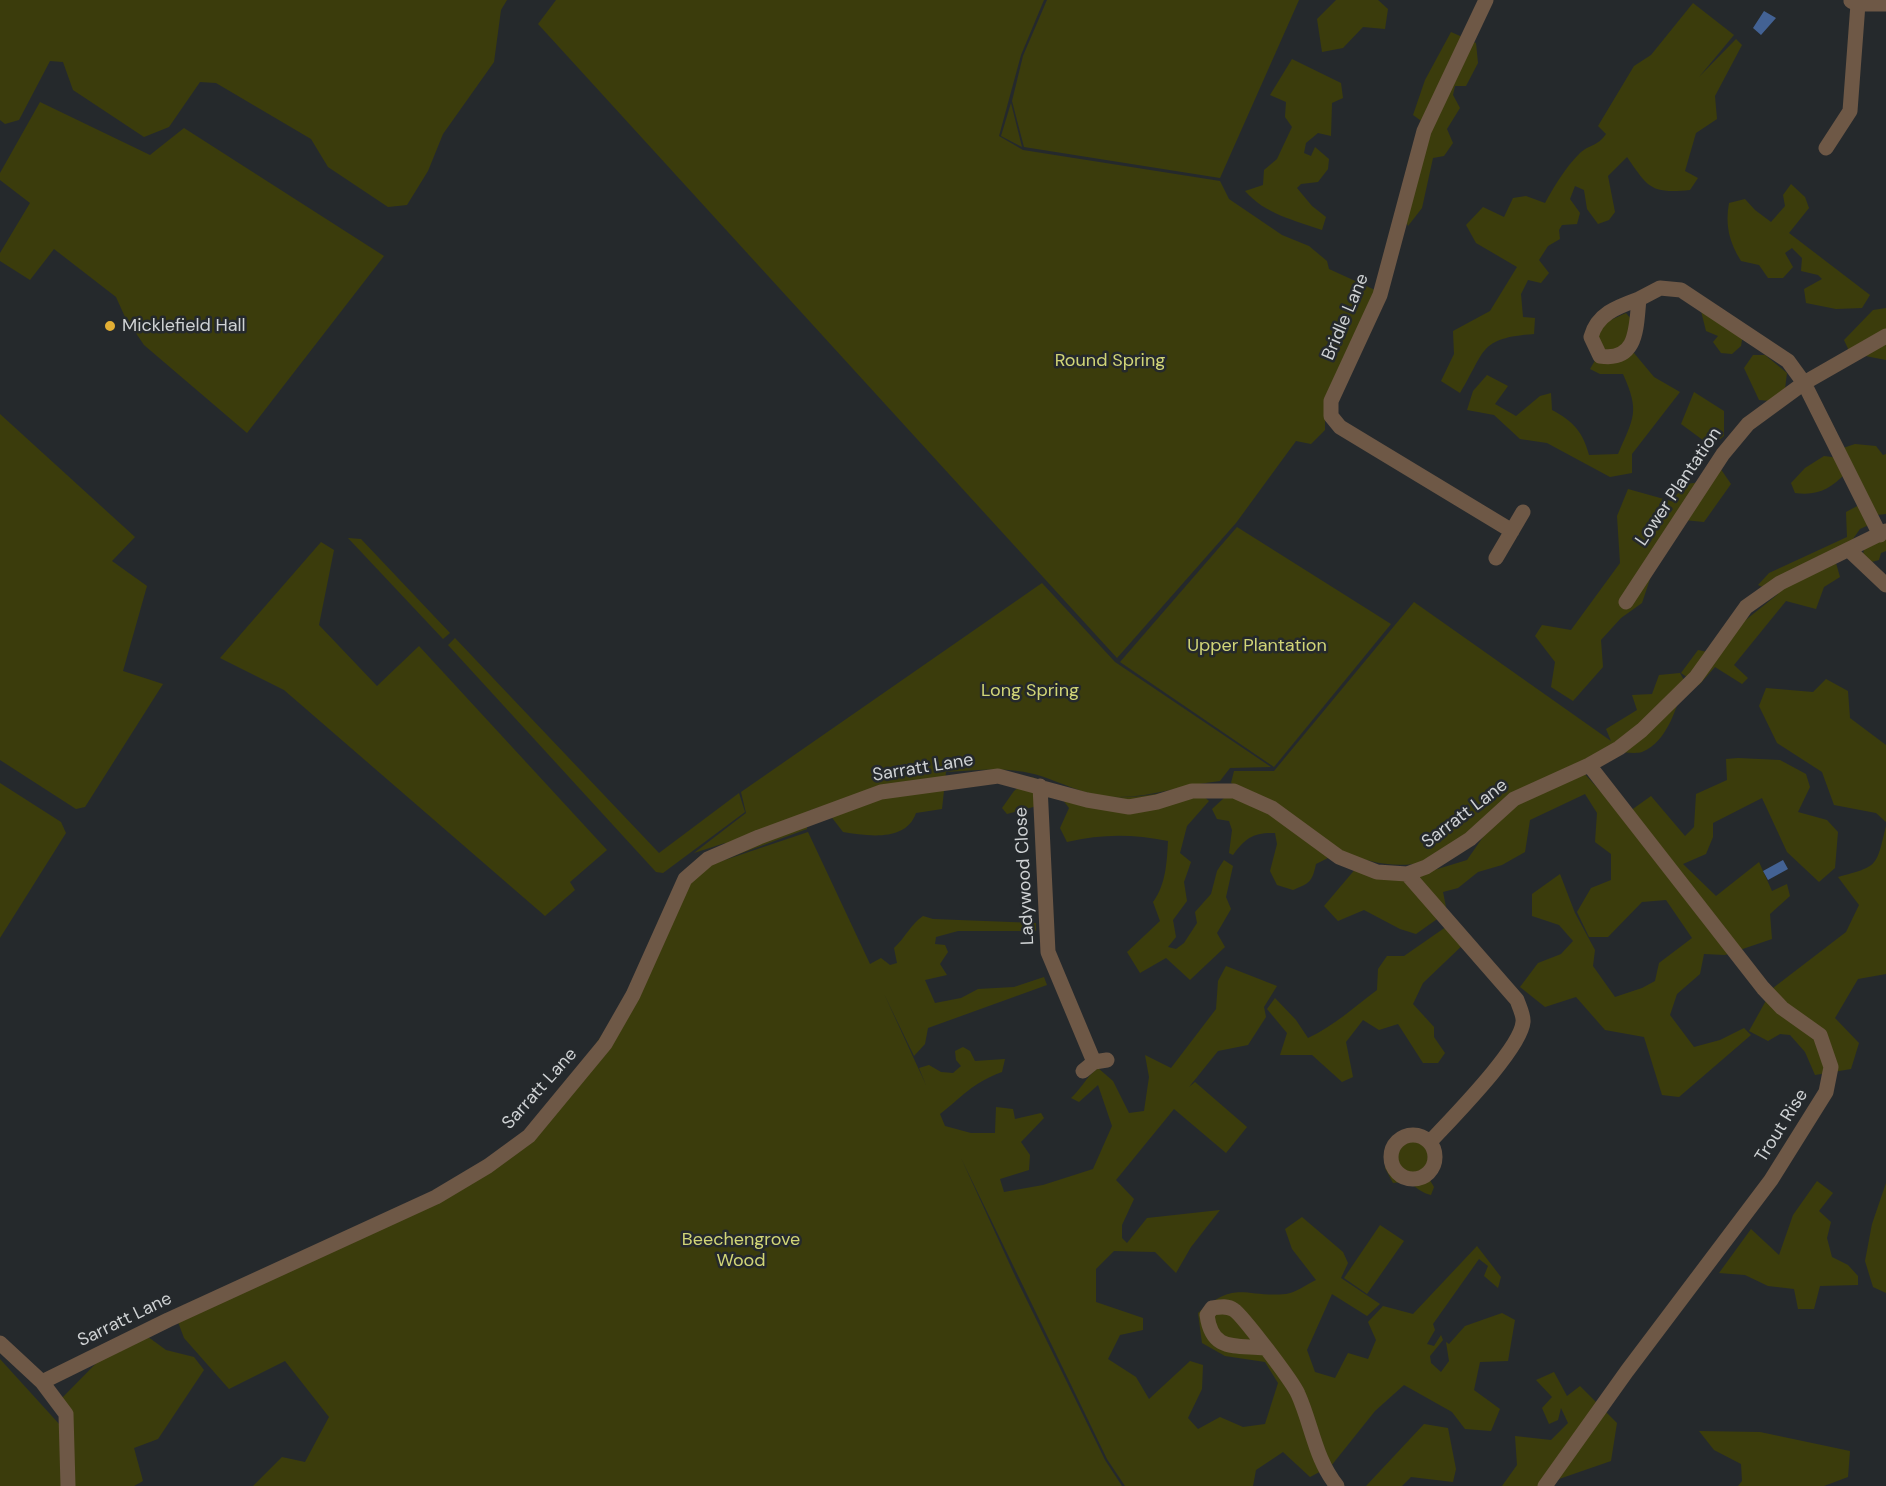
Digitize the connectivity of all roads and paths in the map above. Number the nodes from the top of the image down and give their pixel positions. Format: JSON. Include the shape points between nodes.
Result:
{"nodes":[{"id":1,"x":1486,"y":0,"type":"edge"},
{"id":2,"x":1853,"y":2,"type":"edge"},
{"id":3,"x":1886,"y":4,"type":"edge"},
{"id":4,"x":1826,"y":148,"type":"dead end"},
{"id":5,"x":1639,"y":299,"type":"dead end"},
{"id":6,"x":1886,"y":336,"type":"edge"},
{"id":7,"x":1804,"y":383,"type":"junction"},
{"id":8,"x":1523,"y":512,"type":"dead end"},
{"id":9,"x":1512,"y":531,"type":"junction"},
{"id":10,"x":1883,"y":533,"type":"edge"},
{"id":11,"x":1849,"y":550,"type":"junction"},
{"id":12,"x":1496,"y":558,"type":"dead end"},
{"id":13,"x":1886,"y":585,"type":"edge"},
{"id":14,"x":1626,"y":602,"type":"dead end"},
{"id":15,"x":1589,"y":765,"type":"junction"},
{"id":16,"x":1040,"y":786,"type":"junction"},
{"id":17,"x":1407,"y":874,"type":"junction"},
{"id":18,"x":1095,"y":1065,"type":"dead end"},
{"id":19,"x":1430,"y":1142,"type":"dead end"},
{"id":20,"x":0,"y":1343,"type":"edge"},
{"id":21,"x":1265,"y":1348,"type":"dead end"},
{"id":22,"x":42,"y":1382,"type":"junction"},
{"id":23,"x":68,"y":1486,"type":"edge"},
{"id":24,"x":1337,"y":1486,"type":"edge"},
{"id":25,"x":1545,"y":1486,"type":"edge"}],
"edges":[{"from":1,"to":9,"type":"street","name":"Bridle Lane","via":[[1424,131],[1380,295],[1331,401],[1331,416],[1340,427]]},
{"from":2,"to":3,"type":"street"},
{"from":2,"to":4,"type":"street","via":[[1850,111]]},
{"from":5,"to":7,"type":"street","via":[[1660,288],[1681,290],[1788,361]]},
{"from":6,"to":7,"type":"street","name":"Lower Plantation"},
{"from":7,"to":10,"type":"street"},
{"from":7,"to":14,"type":"street","name":"Lower Plantation","via":[[1748,424],[1723,454]]},
{"from":8,"to":9,"type":"street"},
{"from":9,"to":12,"type":"street"},
{"from":10,"to":11,"type":"street","name":"Sarratt Lane"},
{"from":11,"to":13,"type":"street"},
{"from":11,"to":15,"type":"street","name":"Sarratt Lane","via":[[1780,583],[1746,607],[1696,677],[1642,730]]},
{"from":15,"to":17,"type":"street","name":"Sarratt Lane","via":[[1514,799],[1470,839],[1426,867]]},
{"from":15,"to":25,"type":"street","name":"Trout Rise","via":[[1763,988],[1782,1008],[1820,1035],[1831,1067],[1826,1092],[1771,1180]]},
{"from":16,"to":17,"type":"street","name":"Sarratt Lane","via":[[1130,807],[1192,791],[1234,791],[1272,808],[1339,856],[1377,872]]},
{"from":16,"to":18,"type":"street","name":"Ladywood Close","via":[[1048,952]]},
{"from":16,"to":22,"type":"street","name":"Sarratt Lane","via":[[998,776],[880,792],[708,859],[685,879],[643,975],[605,1044],[529,1136],[436,1197]]},
{"from":17,"to":19,"type":"street","via":[[1517,1000],[1523,1022],[1518,1038],[1497,1066]]},
{"from":20,"to":22,"type":"street"},
{"from":21,"to":24,"type":"street","via":[[1297,1392],[1324,1469]]},
{"from":22,"to":23,"type":"street","via":[[66,1414]]}]}
